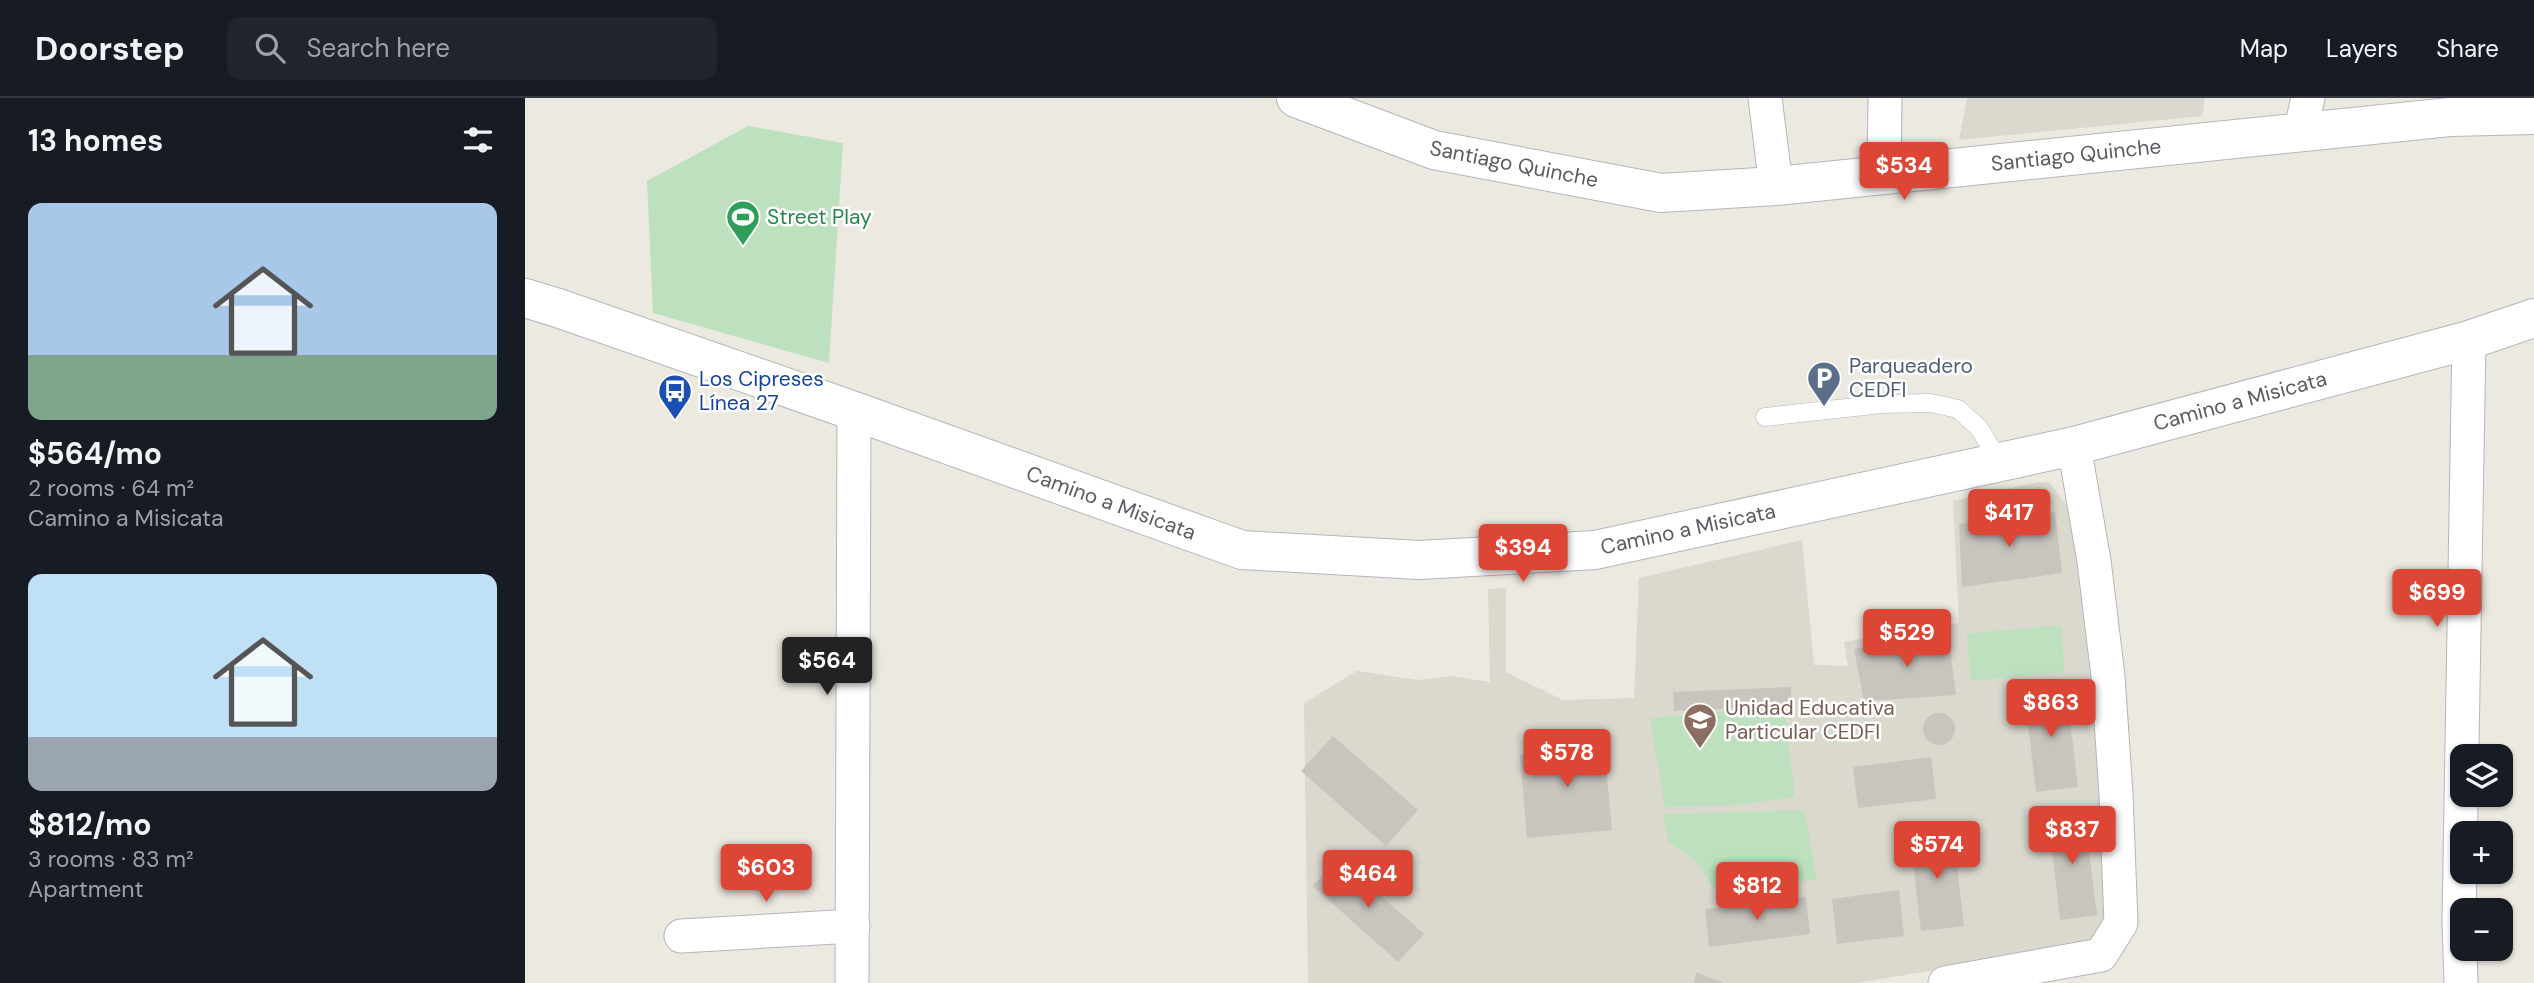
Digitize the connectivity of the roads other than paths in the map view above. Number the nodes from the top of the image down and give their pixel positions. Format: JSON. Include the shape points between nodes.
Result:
{"nodes":[{"id":1,"x":1296,"y":98,"type":"edge"},
{"id":2,"x":1765,"y":98,"type":"edge"},
{"id":3,"x":1885,"y":98,"type":"edge"},
{"id":4,"x":2304,"y":115,"type":"edge"},
{"id":5,"x":2534,"y":115,"type":"edge"},
{"id":6,"x":1884,"y":174,"type":"junction"},
{"id":7,"x":1776,"y":186,"type":"junction"},
{"id":8,"x":525,"y":299,"type":"edge"},
{"id":9,"x":2534,"y":318,"type":"edge"},
{"id":10,"x":2469,"y":340,"type":"junction"},
{"id":11,"x":854,"y":411,"type":"junction"},
{"id":12,"x":1765,"y":417,"type":"dead end"},
{"id":13,"x":2074,"y":446,"type":"junction"},
{"id":14,"x":2000,"y":462,"type":"junction"},
{"id":15,"x":853,"y":926,"type":"junction"},
{"id":16,"x":681,"y":936,"type":"dead end"},
{"id":17,"x":852,"y":983,"type":"edge"},
{"id":18,"x":1945,"y":983,"type":"edge"},
{"id":19,"x":2462,"y":983,"type":"edge"}],
"edges":[{"from":1,"to":7,"type":"street","name":"Santiago Quinche","via":[[1434,150],[1661,193]]},
{"from":2,"to":7,"type":"street"},
{"from":3,"to":6,"type":"street"},
{"from":4,"to":5,"type":"street","name":"Santiago Quinche"},
{"from":4,"to":6,"type":"street","name":"Santiago Quinche"},
{"from":6,"to":7,"type":"street","name":"Santiago Quinche"},
{"from":8,"to":11,"type":"street","name":"Camino a Misicata"},
{"from":9,"to":10,"type":"street","name":"Camino a Misicata"},
{"from":10,"to":13,"type":"street","name":"Camino a Misicata"},
{"from":10,"to":19,"type":"street","via":[[2459,920]]},
{"from":11,"to":14,"type":"street","name":"Camino a Misicata","via":[[1242,550],[1419,560],[1595,550]]},
{"from":11,"to":15,"type":"street"},
{"from":12,"to":14,"type":"lane","via":[[1931,403],[1958,409],[1979,428]]},
{"from":13,"to":14,"type":"street","name":"Camino a Misicata"},
{"from":13,"to":18,"type":"street","via":[[2108,676],[2121,923],[2101,955]]},
{"from":15,"to":16,"type":"street"},
{"from":15,"to":17,"type":"street"}]}
